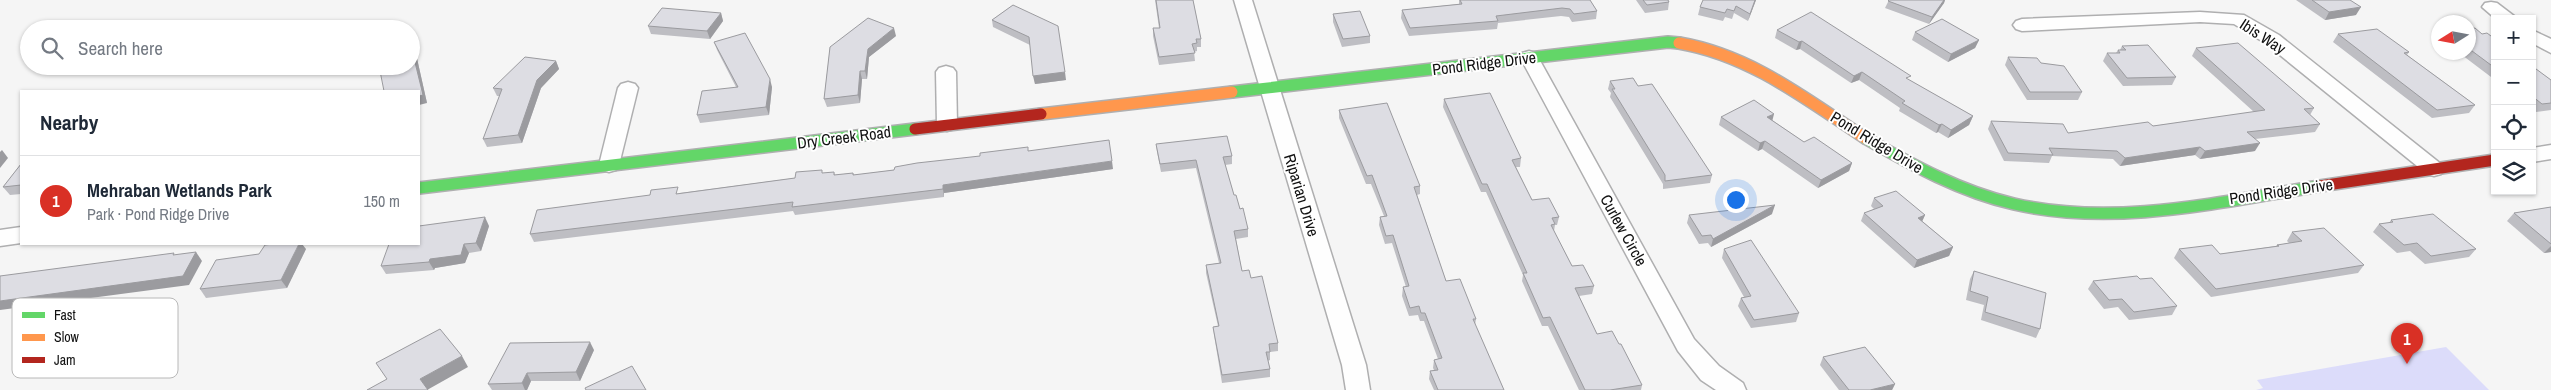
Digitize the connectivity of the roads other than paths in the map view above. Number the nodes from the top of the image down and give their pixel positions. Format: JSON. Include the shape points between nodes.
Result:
{"nodes":[{"id":1,"x":1242,"y":0,"type":"edge"},
{"id":2,"x":2492,"y":7,"type":"dead end"},
{"id":3,"x":2503,"y":15,"type":"edge"},
{"id":4,"x":2022,"y":24,"type":"dead end"},
{"id":5,"x":2536,"y":37,"type":"edge"},
{"id":6,"x":2551,"y":47,"type":"edge"},
{"id":7,"x":1529,"y":57,"type":"junction"},
{"id":8,"x":946,"y":72,"type":"dead end"},
{"id":9,"x":628,"y":88,"type":"dead end"},
{"id":10,"x":1269,"y":88,"type":"junction"},
{"id":11,"x":947,"y":124,"type":"junction"},
{"id":12,"x":2551,"y":152,"type":"edge"},
{"id":13,"x":2536,"y":154,"type":"edge"},
{"id":14,"x":2491,"y":161,"type":"edge"},
{"id":15,"x":609,"y":165,"type":"junction"},
{"id":16,"x":2434,"y":169,"type":"junction"},
{"id":17,"x":420,"y":188,"type":"edge"},
{"id":18,"x":20,"y":235,"type":"edge"},
{"id":19,"x":0,"y":238,"type":"edge"},
{"id":20,"x":1358,"y":390,"type":"edge"},
{"id":21,"x":1734,"y":390,"type":"edge"}],
"edges":[{"from":1,"to":10,"type":"street","name":"Riparian Drive"},
{"from":2,"to":3,"type":"street"},
{"from":4,"to":16,"type":"street","name":"Ibis Way","via":[[2200,17],[2238,19],[2272,39]]},
{"from":5,"to":6,"type":"street"},
{"from":7,"to":10,"type":"street","name":"Pond Ridge Drive"},
{"from":7,"to":16,"type":"street","name":"Pond Ridge Drive","via":[[1668,42],[1710,47],[1747,64],[1924,171],[1982,195],[2047,210],[2128,212]]},
{"from":7,"to":21,"type":"street","name":"Curlew Circle","via":[[1686,345],[1710,373]]},
{"from":8,"to":11,"type":"street"},
{"from":9,"to":15,"type":"street"},
{"from":10,"to":11,"type":"street","name":"Dry Creek Road"},
{"from":10,"to":20,"type":"street","name":"Riparian Drive","via":[[1351,356]]},
{"from":11,"to":15,"type":"street","name":"Dry Creek Road"},
{"from":12,"to":13,"type":"street"},
{"from":14,"to":16,"type":"street","name":"Pond Ridge Drive"},
{"from":15,"to":17,"type":"street","name":"Dry Creek Road"},
{"from":18,"to":19,"type":"street"}]}
